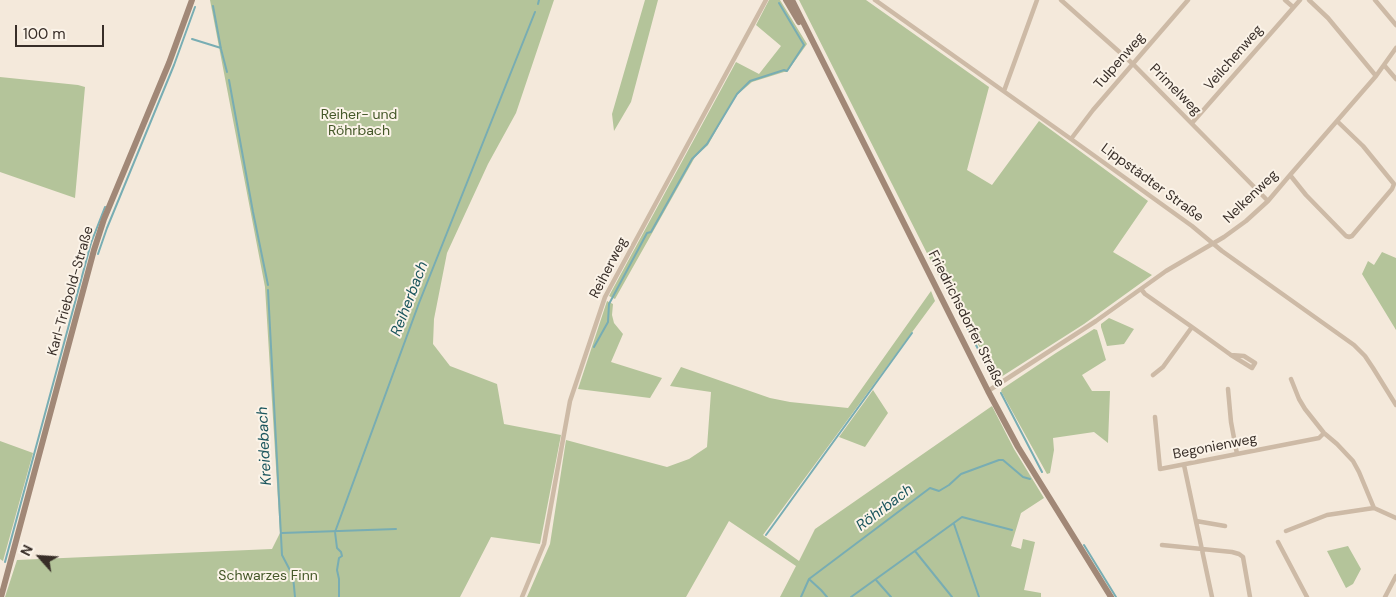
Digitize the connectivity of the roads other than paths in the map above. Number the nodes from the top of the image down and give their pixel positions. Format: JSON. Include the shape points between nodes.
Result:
{"nodes":[{"id":1,"x":192,"y":0,"type":"edge"},
{"id":2,"x":766,"y":0,"type":"edge"},
{"id":3,"x":786,"y":0,"type":"edge"},
{"id":4,"x":792,"y":0,"type":"edge"},
{"id":5,"x":875,"y":0,"type":"edge"},
{"id":6,"x":1037,"y":0,"type":"edge"},
{"id":7,"x":1061,"y":0,"type":"edge"},
{"id":8,"x":1188,"y":0,"type":"edge"},
{"id":9,"x":1285,"y":0,"type":"edge"},
{"id":10,"x":1300,"y":0,"type":"edge"},
{"id":11,"x":1309,"y":0,"type":"edge"},
{"id":12,"x":1375,"y":0,"type":"edge"},
{"id":13,"x":1293,"y":8,"type":"junction"},
{"id":14,"x":1396,"y":25,"type":"edge"},
{"id":15,"x":813,"y":44,"type":"junction"},
{"id":16,"x":1396,"y":48,"type":"edge"},
{"id":17,"x":1133,"y":64,"type":"junction"},
{"id":18,"x":1384,"y":65,"type":"junction"},
{"id":19,"x":1376,"y":76,"type":"junction"},
{"id":20,"x":1396,"y":79,"type":"edge"},
{"id":21,"x":1004,"y":92,"type":"junction"},
{"id":22,"x":1337,"y":121,"type":"junction"},
{"id":23,"x":1192,"y":123,"type":"junction"},
{"id":24,"x":1071,"y":139,"type":"junction"},
{"id":25,"x":1290,"y":175,"type":"junction"},
{"id":26,"x":1268,"y":201,"type":"junction"},
{"id":27,"x":1213,"y":243,"type":"junction"},
{"id":28,"x":1141,"y":289,"type":"junction"},
{"id":29,"x":1192,"y":327,"type":"junction"},
{"id":30,"x":1232,"y":355,"type":"junction"},
{"id":31,"x":1153,"y":375,"type":"dead end"},
{"id":32,"x":1291,"y":379,"type":"dead end"},
{"id":33,"x":1228,"y":389,"type":"dead end"},
{"id":34,"x":988,"y":391,"type":"junction"},
{"id":35,"x":1396,"y":404,"type":"edge"},
{"id":36,"x":1155,"y":417,"type":"dead end"},
{"id":37,"x":1324,"y":433,"type":"junction"},
{"id":38,"x":1237,"y":454,"type":"junction"},
{"id":39,"x":1184,"y":465,"type":"junction"},
{"id":40,"x":1374,"y":508,"type":"junction"},
{"id":41,"x":1396,"y":518,"type":"edge"},
{"id":42,"x":1196,"y":521,"type":"junction"},
{"id":43,"x":1225,"y":526,"type":"dead end"},
{"id":44,"x":1286,"y":531,"type":"dead end"},
{"id":45,"x":1278,"y":542,"type":"dead end"},
{"id":46,"x":1162,"y":546,"type":"dead end"},
{"id":47,"x":1202,"y":550,"type":"junction"},
{"id":48,"x":1396,"y":576,"type":"edge"},
{"id":49,"x":1,"y":597,"type":"edge"},
{"id":50,"x":522,"y":597,"type":"edge"},
{"id":51,"x":1111,"y":597,"type":"edge"},
{"id":52,"x":1212,"y":597,"type":"edge"},
{"id":53,"x":1250,"y":597,"type":"edge"},
{"id":54,"x":1307,"y":597,"type":"edge"},
{"id":55,"x":1384,"y":597,"type":"edge"}],
"edges":[{"from":1,"to":49,"type":"main road","name":"Karl-Triebold-Straße","via":[[94,250]]},
{"from":2,"to":50,"type":"street","name":"Reiherweg","via":[[605,297],[570,401],[544,544]]},
{"from":3,"to":15,"type":"main road","name":"Friedrichsdorfer Straße"},
{"from":4,"to":15,"type":"main road","name":"Friedrichsdorfer Straße"},
{"from":5,"to":21,"type":"street","name":"Lippstädter Straße"},
{"from":6,"to":21,"type":"street"},
{"from":7,"to":17,"type":"street","name":"Primelweg"},
{"from":8,"to":17,"type":"street","name":"Tulpenweg"},
{"from":9,"to":13,"type":"street"},
{"from":10,"to":13,"type":"street","name":"Veilchenweg"},
{"from":11,"to":19,"type":"street"},
{"from":12,"to":14,"type":"street"},
{"from":13,"to":23,"type":"street","name":"Veilchenweg"},
{"from":15,"to":34,"type":"main road","name":"Friedrichsdorfer Straße"},
{"from":16,"to":18,"type":"street","name":"Nelkenweg"},
{"from":17,"to":23,"type":"street","name":"Primelweg"},
{"from":17,"to":24,"type":"street","name":"Tulpenweg"},
{"from":18,"to":19,"type":"street","name":"Nelkenweg"},
{"from":18,"to":20,"type":"street"},
{"from":19,"to":22,"type":"street","name":"Nelkenweg"},
{"from":21,"to":24,"type":"street","name":"Lippstädter Straße"},
{"from":22,"to":25,"type":"street","name":"Nelkenweg"},
{"from":22,"to":25,"type":"street","via":[[1363,146],[1394,184],[1352,236],[1346,236]]},
{"from":23,"to":26,"type":"street","name":"Primelweg"},
{"from":24,"to":27,"type":"street","name":"Lippstädter Straße"},
{"from":25,"to":26,"type":"street","name":"Nelkenweg"},
{"from":26,"to":27,"type":"street","name":"Nelkenweg","via":[[1233,231]]},
{"from":27,"to":28,"type":"street","name":"Nelkenweg"},
{"from":27,"to":35,"type":"street","name":"Lippstädter Straße","via":[[1356,346]]},
{"from":28,"to":29,"type":"street"},
{"from":28,"to":34,"type":"street","name":"Nelkenweg"},
{"from":29,"to":30,"type":"street"},
{"from":29,"to":31,"type":"street","via":[[1168,361]]},
{"from":30,"to":30,"type":"street","via":[[1252,368],[1255,363],[1244,356]]},
{"from":32,"to":37,"type":"street","via":[[1305,409]]},
{"from":33,"to":38,"type":"street"},
{"from":34,"to":51,"type":"main road","name":"Friedrichsdorfer Straße","via":[[1022,454]]},
{"from":36,"to":39,"type":"street","name":"Begonienweg","via":[[1160,469]]},
{"from":37,"to":38,"type":"street","name":"Begonienweg","via":[[1318,438]]},
{"from":37,"to":40,"type":"street","via":[[1353,461]]},
{"from":38,"to":39,"type":"street","name":"Begonienweg"},
{"from":39,"to":42,"type":"street"},
{"from":40,"to":41,"type":"street"},
{"from":40,"to":44,"type":"street","via":[[1327,515]]},
{"from":42,"to":43,"type":"street"},
{"from":42,"to":47,"type":"street"},
{"from":45,"to":54,"type":"street"},
{"from":46,"to":47,"type":"street"},
{"from":47,"to":52,"type":"street"},
{"from":47,"to":53,"type":"street","via":[[1232,552],[1243,557]]},
{"from":48,"to":55,"type":"street"}]}
